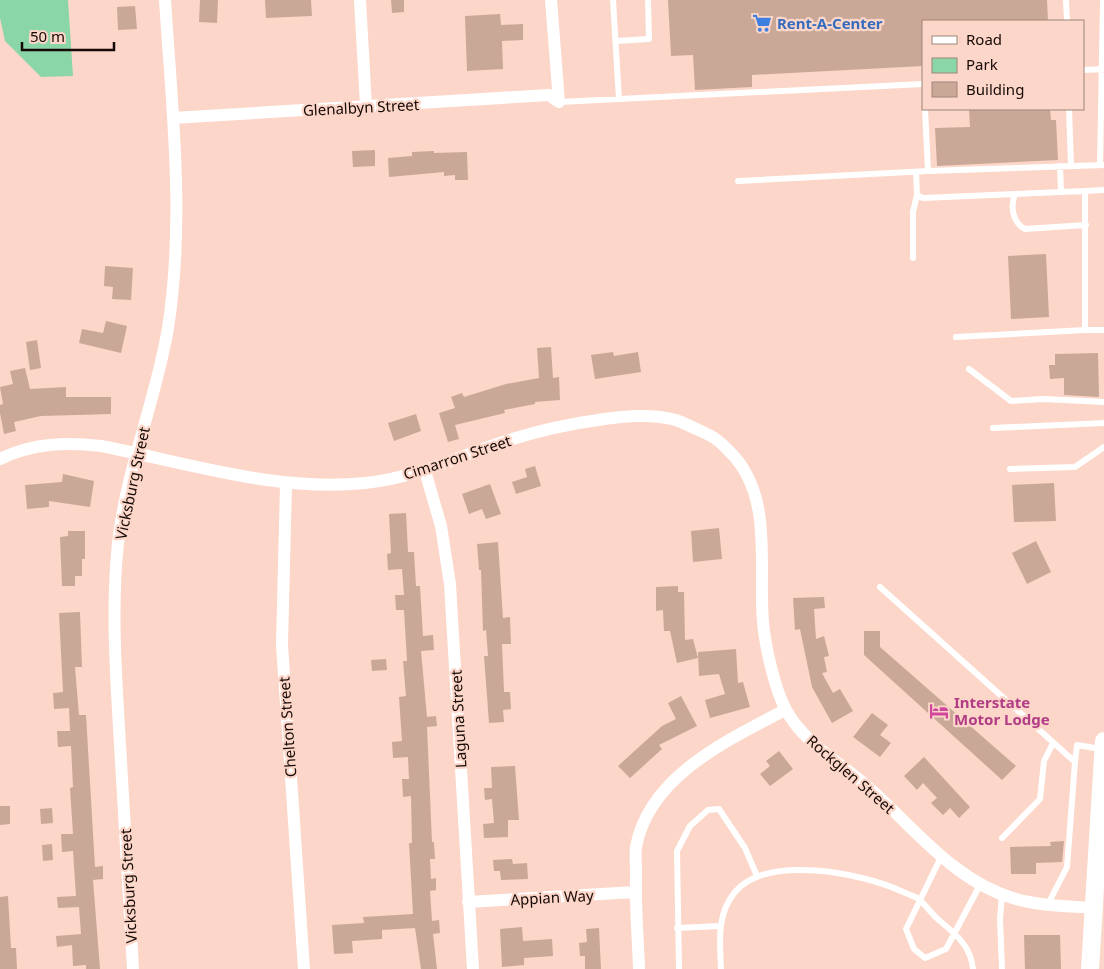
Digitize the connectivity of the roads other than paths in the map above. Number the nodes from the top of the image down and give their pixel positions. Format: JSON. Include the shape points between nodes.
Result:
{"nodes":[{"id":1,"x":165,"y":0,"type":"edge"},
{"id":2,"x":360,"y":0,"type":"edge"},
{"id":3,"x":551,"y":0,"type":"edge"},
{"id":4,"x":613,"y":0,"type":"edge"},
{"id":5,"x":648,"y":0,"type":"edge"},
{"id":6,"x":1066,"y":0,"type":"edge"},
{"id":7,"x":1103,"y":0,"type":"edge"},
{"id":8,"x":1066,"y":20,"type":"edge"},
{"id":9,"x":616,"y":41,"type":"junction"},
{"id":10,"x":1103,"y":69,"type":"edge"},
{"id":11,"x":1084,"y":70,"type":"edge"},
{"id":12,"x":922,"y":84,"type":"edge"},
{"id":13,"x":554,"y":99,"type":"junction"},
{"id":14,"x":619,"y":99,"type":"junction"},
{"id":15,"x":366,"y":106,"type":"junction"},
{"id":16,"x":925,"y":110,"type":"edge"},
{"id":17,"x":1069,"y":110,"type":"edge"},
{"id":18,"x":173,"y":118,"type":"junction"},
{"id":19,"x":1102,"y":165,"type":"edge"},
{"id":20,"x":1060,"y":166,"type":"junction"},
{"id":21,"x":1071,"y":166,"type":"junction"},
{"id":22,"x":928,"y":171,"type":"junction"},
{"id":23,"x":916,"y":172,"type":"junction"},
{"id":24,"x":738,"y":181,"type":"dead end"},
{"id":25,"x":1104,"y":190,"type":"edge"},
{"id":26,"x":1085,"y":191,"type":"junction"},
{"id":27,"x":1061,"y":192,"type":"junction"},
{"id":28,"x":1015,"y":194,"type":"junction"},
{"id":29,"x":917,"y":195,"type":"junction"},
{"id":30,"x":1086,"y":225,"type":"junction"},
{"id":31,"x":913,"y":258,"type":"dead end"},
{"id":32,"x":1085,"y":330,"type":"junction"},
{"id":33,"x":1104,"y":330,"type":"edge"},
{"id":34,"x":956,"y":337,"type":"dead end"},
{"id":35,"x":969,"y":369,"type":"dead end"},
{"id":36,"x":1104,"y":402,"type":"edge"},
{"id":37,"x":1104,"y":423,"type":"edge"},
{"id":38,"x":993,"y":428,"type":"dead end"},
{"id":39,"x":1104,"y":447,"type":"edge"},
{"id":40,"x":137,"y":453,"type":"junction"},
{"id":41,"x":0,"y":458,"type":"edge"},
{"id":42,"x":1010,"y":469,"type":"dead end"},
{"id":43,"x":425,"y":471,"type":"junction"},
{"id":44,"x":746,"y":476,"type":"joint"},
{"id":45,"x":286,"y":484,"type":"junction"},
{"id":46,"x":880,"y":587,"type":"dead end"},
{"id":47,"x":786,"y":710,"type":"junction"},
{"id":48,"x":1053,"y":742,"type":"junction"},
{"id":49,"x":1103,"y":745,"type":"edge"},
{"id":50,"x":1075,"y":762,"type":"junction"},
{"id":51,"x":1002,"y":838,"type":"dead end"},
{"id":52,"x":941,"y":857,"type":"junction"},
{"id":53,"x":757,"y":876,"type":"junction"},
{"id":54,"x":980,"y":885,"type":"junction"},
{"id":55,"x":635,"y":892,"type":"junction"},
{"id":56,"x":1002,"y":894,"type":"junction"},
{"id":57,"x":918,"y":899,"type":"junction"},
{"id":58,"x":468,"y":902,"type":"junction"},
{"id":59,"x":1048,"y":905,"type":"junction"},
{"id":60,"x":1086,"y":907,"type":"junction"},
{"id":61,"x":719,"y":926,"type":"junction"},
{"id":62,"x":677,"y":928,"type":"junction"},
{"id":63,"x":955,"y":933,"type":"junction"},
{"id":64,"x":133,"y":969,"type":"edge"},
{"id":65,"x":304,"y":969,"type":"edge"},
{"id":66,"x":473,"y":969,"type":"edge"},
{"id":67,"x":639,"y":969,"type":"edge"},
{"id":68,"x":679,"y":969,"type":"edge"},
{"id":69,"x":721,"y":969,"type":"edge"},
{"id":70,"x":973,"y":969,"type":"edge"},
{"id":71,"x":1002,"y":969,"type":"edge"},
{"id":72,"x":1090,"y":969,"type":"edge"}],
"edges":[{"from":1,"to":18,"type":"street","name":"Vicksburg Street"},
{"from":2,"to":15,"type":"street"},
{"from":3,"to":13,"type":"street"},
{"from":4,"to":9,"type":"lane"},
{"from":5,"to":9,"type":"lane","via":[[649,39]]},
{"from":6,"to":8,"type":"lane"},
{"from":7,"to":10,"type":"lane"},
{"from":9,"to":14,"type":"lane"},
{"from":10,"to":11,"type":"lane"},
{"from":10,"to":19,"type":"lane"},
{"from":12,"to":14,"type":"lane"},
{"from":13,"to":14,"type":"lane"},
{"from":13,"to":15,"type":"street","name":"Glenalbyn Street"},
{"from":15,"to":18,"type":"street","name":"Glenalbyn Street"},
{"from":16,"to":22,"type":"lane"},
{"from":17,"to":21,"type":"lane"},
{"from":18,"to":40,"type":"street","name":"Vicksburg Street","via":[[176,255],[168,329]]},
{"from":19,"to":21,"type":"lane"},
{"from":20,"to":21,"type":"lane"},
{"from":20,"to":22,"type":"lane"},
{"from":20,"to":27,"type":"lane"},
{"from":22,"to":23,"type":"lane"},
{"from":23,"to":24,"type":"lane"},
{"from":23,"to":29,"type":"lane"},
{"from":25,"to":26,"type":"lane"},
{"from":26,"to":27,"type":"lane"},
{"from":26,"to":30,"type":"lane"},
{"from":27,"to":28,"type":"lane"},
{"from":28,"to":29,"type":"lane","via":[[923,198]]},
{"from":28,"to":30,"type":"lane","via":[[1014,220],[1018,226],[1025,229]]},
{"from":29,"to":31,"type":"lane","via":[[913,212]]},
{"from":30,"to":32,"type":"lane"},
{"from":32,"to":33,"type":"lane"},
{"from":32,"to":34,"type":"lane"},
{"from":35,"to":36,"type":"lane","via":[[1010,401]]},
{"from":37,"to":38,"type":"lane"},
{"from":39,"to":42,"type":"lane","via":[[1075,467]]},
{"from":40,"to":41,"type":"street","name":"Cimarron Street","via":[[77,443],[50,444]]},
{"from":40,"to":45,"type":"street","name":"Cimarron Street"},
{"from":40,"to":64,"type":"street","name":"Vicksburg Street","via":[[118,542],[114,608]]},
{"from":43,"to":44,"type":"street","name":"Cimarron Street","via":[[508,440],[566,424],[624,415],[674,420],[716,438],[739,461]]},
{"from":43,"to":45,"type":"street","name":"Cimarron Street","via":[[368,483]]},
{"from":43,"to":58,"type":"street","name":"Laguna Street","via":[[441,526],[450,584]]},
{"from":44,"to":47,"type":"street","name":"Rockglen Street","via":[[755,495],[761,535],[763,622],[770,665]]},
{"from":45,"to":65,"type":"street","name":"Chelton Street","via":[[282,645]]},
{"from":46,"to":48,"type":"lane"},
{"from":47,"to":52,"type":"street","name":"Rockglen Street","via":[[821,751],[865,784]]},
{"from":47,"to":55,"type":"street","via":[[720,746],[668,786],[646,815],[636,847]]},
{"from":48,"to":50,"type":"lane"},
{"from":48,"to":51,"type":"lane","via":[[1044,761],[1040,799]]},
{"from":49,"to":50,"type":"lane","via":[[1077,744]]},
{"from":49,"to":60,"type":"main road"},
{"from":50,"to":59,"type":"lane","via":[[1066,867]]},
{"from":52,"to":54,"type":"street","name":"Rockglen Street"},
{"from":52,"to":57,"type":"lane"},
{"from":53,"to":57,"type":"lane","via":[[777,872],[832,871],[887,884]]},
{"from":53,"to":61,"type":"lane","via":[[736,891]]},
{"from":53,"to":62,"type":"lane","via":[[744,848],[719,809],[708,810],[690,826],[677,851]]},
{"from":54,"to":56,"type":"street","name":"Rockglen Street"},
{"from":54,"to":63,"type":"lane"},
{"from":55,"to":58,"type":"street","name":"Appian Way"},
{"from":55,"to":67,"type":"street"},
{"from":56,"to":59,"type":"street","name":"Rockglen Street"},
{"from":56,"to":71,"type":"lane"},
{"from":57,"to":63,"type":"lane"},
{"from":57,"to":63,"type":"lane","via":[[906,929],[914,949],[925,958],[946,949]]},
{"from":58,"to":66,"type":"street","name":"Laguna Street"},
{"from":59,"to":60,"type":"street","name":"Rockglen Street"},
{"from":60,"to":72,"type":"main road"},
{"from":61,"to":62,"type":"lane"},
{"from":61,"to":69,"type":"lane"},
{"from":62,"to":68,"type":"lane"},
{"from":63,"to":70,"type":"lane","via":[[970,951]]}]}
